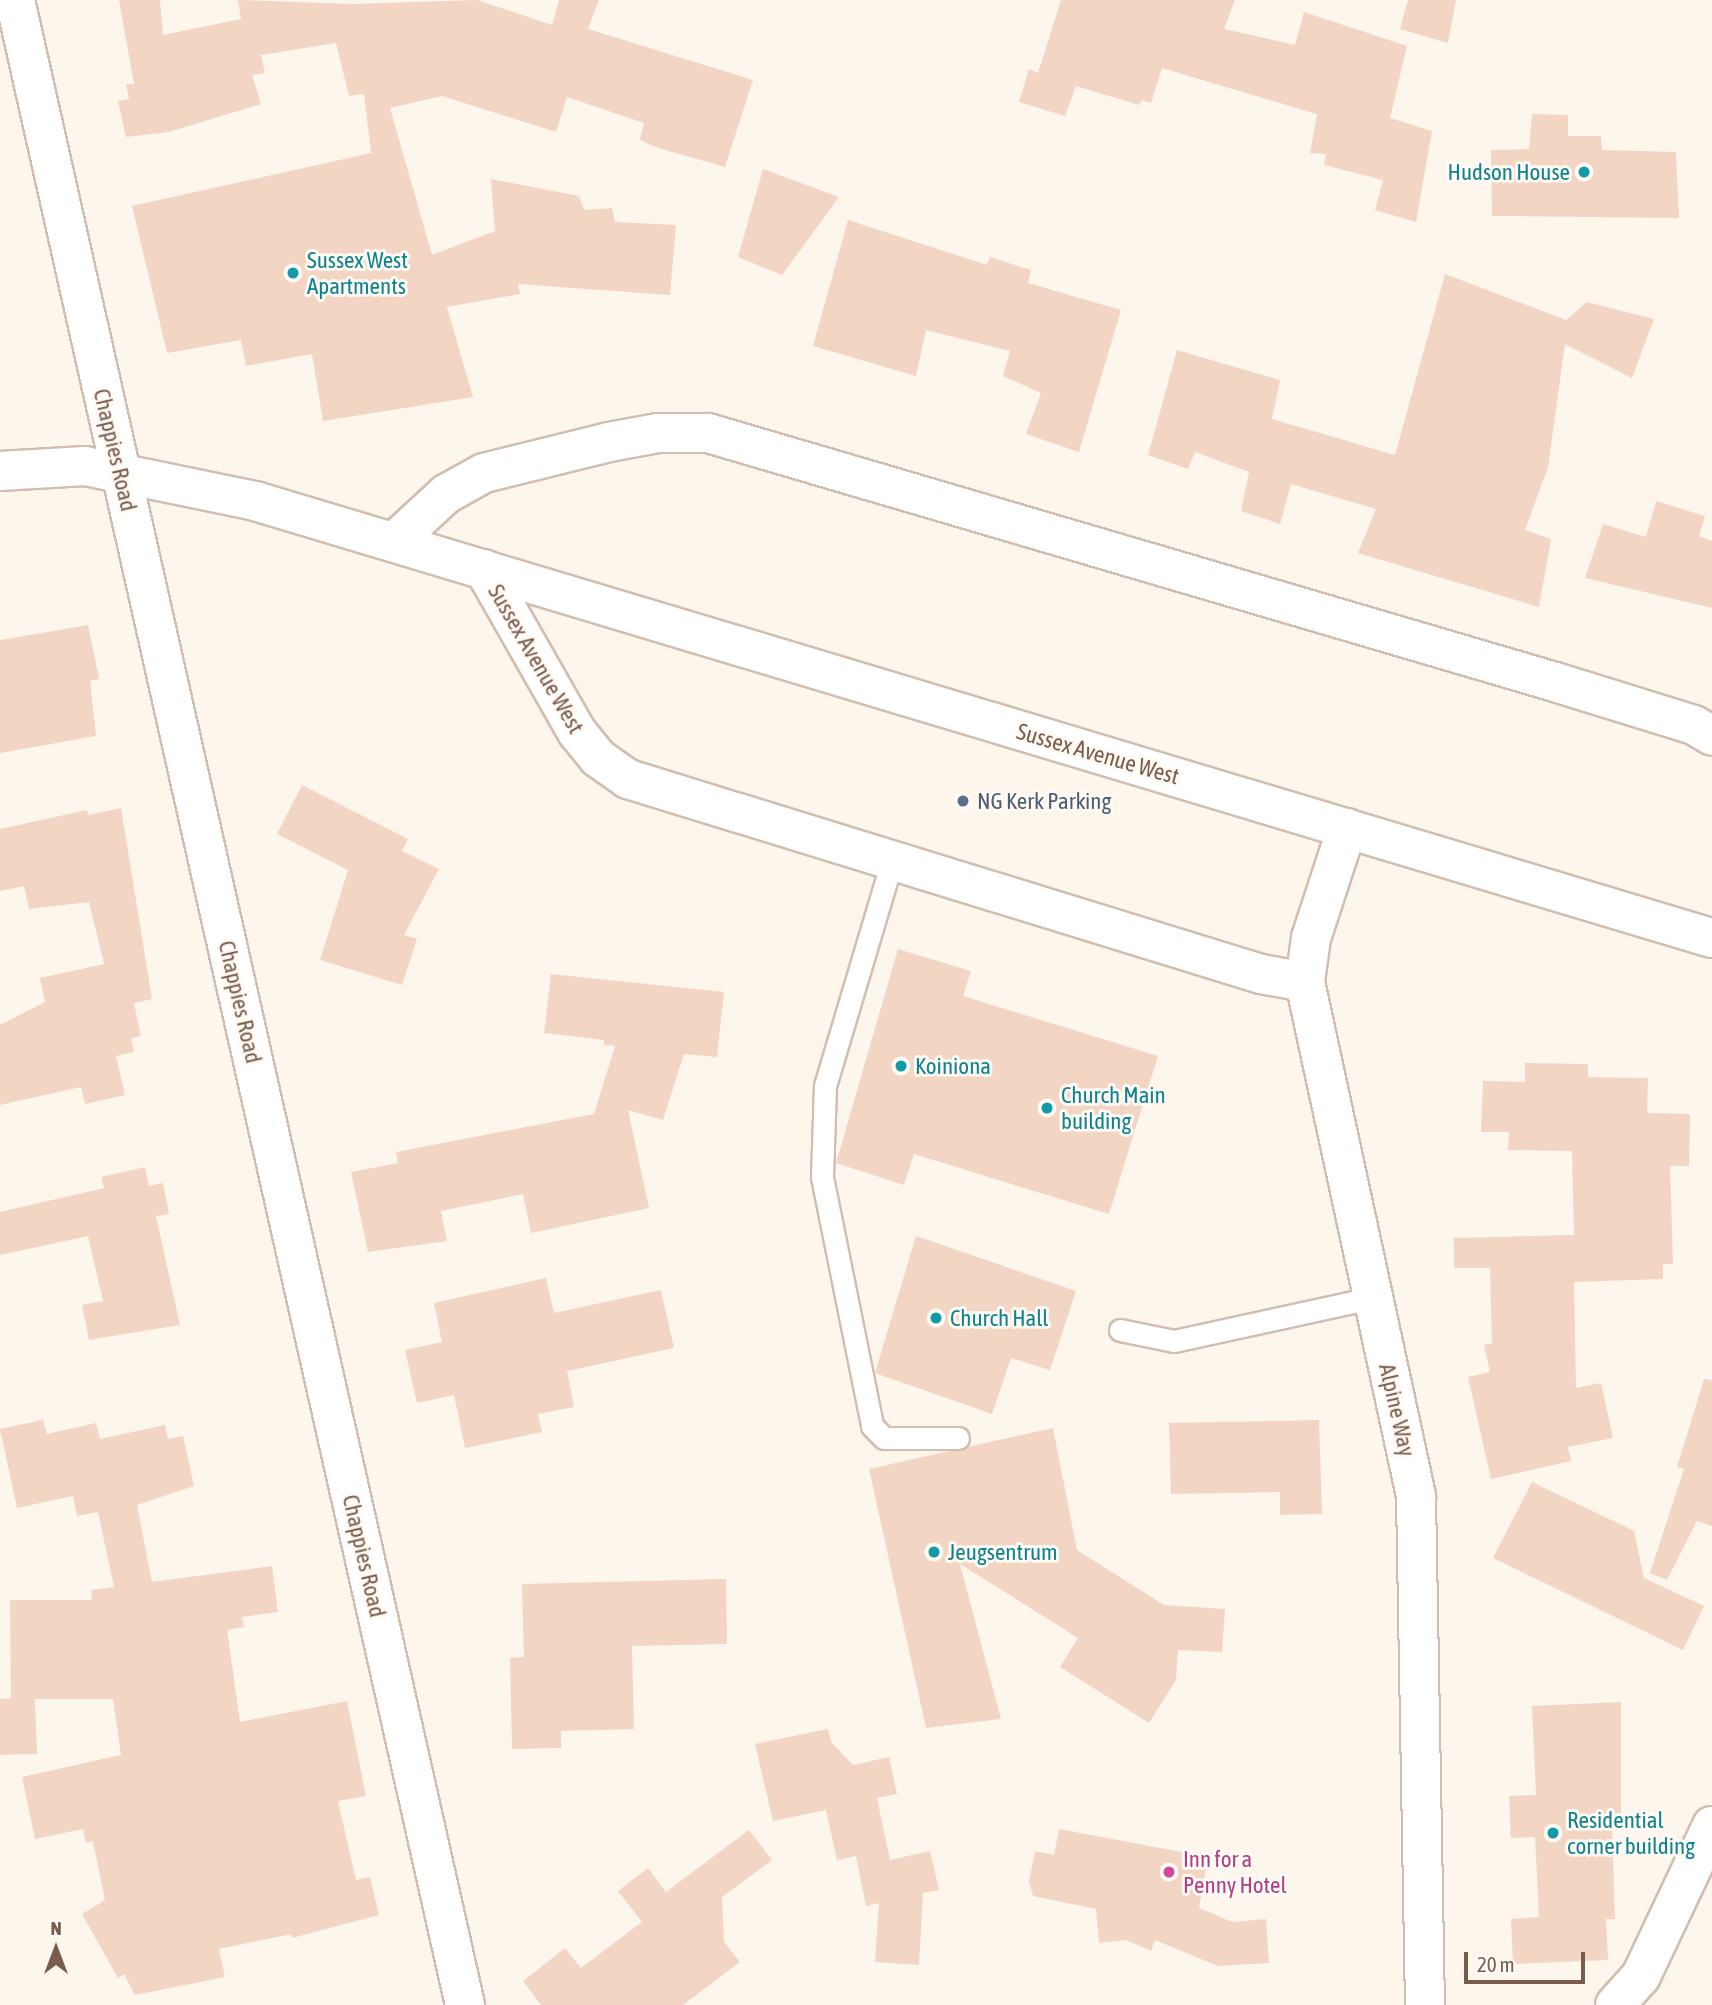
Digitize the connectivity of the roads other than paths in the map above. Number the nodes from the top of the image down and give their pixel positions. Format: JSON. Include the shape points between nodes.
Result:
{"nodes":[{"id":1,"x":15,"y":0,"type":"edge"},
{"id":2,"x":0,"y":471,"type":"edge"},
{"id":3,"x":118,"y":471,"type":"junction"},
{"id":4,"x":394,"y":542,"type":"junction"},
{"id":5,"x":484,"y":569,"type":"junction"},
{"id":6,"x":1712,"y":736,"type":"edge"},
{"id":7,"x":1347,"y":828,"type":"junction"},
{"id":8,"x":892,"y":861,"type":"junction"},
{"id":9,"x":1712,"y":938,"type":"edge"},
{"id":10,"x":1305,"y":982,"type":"junction"},
{"id":11,"x":1372,"y":1298,"type":"junction"},
{"id":12,"x":1119,"y":1330,"type":"dead end"},
{"id":13,"x":958,"y":1438,"type":"dead end"},
{"id":14,"x":1712,"y":1826,"type":"edge"},
{"id":15,"x":465,"y":2005,"type":"edge"},
{"id":16,"x":1425,"y":2005,"type":"edge"},
{"id":17,"x":1615,"y":2005,"type":"edge"}],
"edges":[{"from":1,"to":3,"type":"street","name":"Chappies Road"},
{"from":2,"to":3,"type":"street","name":"Sussex Avenue West","via":[[85,466]]},
{"from":3,"to":4,"type":"street","name":"Sussex Avenue West","via":[[255,502]]},
{"from":3,"to":15,"type":"street","name":"Chappies Road"},
{"from":4,"to":5,"type":"street","name":"Sussex Avenue West"},
{"from":4,"to":6,"type":"street","via":[[446,494],[484,473],[646,435],[708,433],[1555,682],[1695,725]]},
{"from":5,"to":7,"type":"street","name":"Sussex Avenue West"},
{"from":5,"to":8,"type":"street","name":"Sussex Avenue West","via":[[570,721],[608,766],[638,782]]},
{"from":7,"to":9,"type":"street","name":"Sussex Avenue West"},
{"from":7,"to":10,"type":"street","name":"Alpine Way","via":[[1311,938]]},
{"from":8,"to":10,"type":"street","name":"Sussex Avenue West"},
{"from":8,"to":13,"type":"lane","via":[[825,1086],[822,1177],[872,1426],[884,1438]]},
{"from":10,"to":11,"type":"street","name":"Alpine Way"},
{"from":11,"to":12,"type":"lane","via":[[1174,1341]]},
{"from":11,"to":16,"type":"street","name":"Alpine Way","via":[[1418,1522]]},
{"from":14,"to":17,"type":"street","via":[[1647,1964],[1630,1993]]}]}
